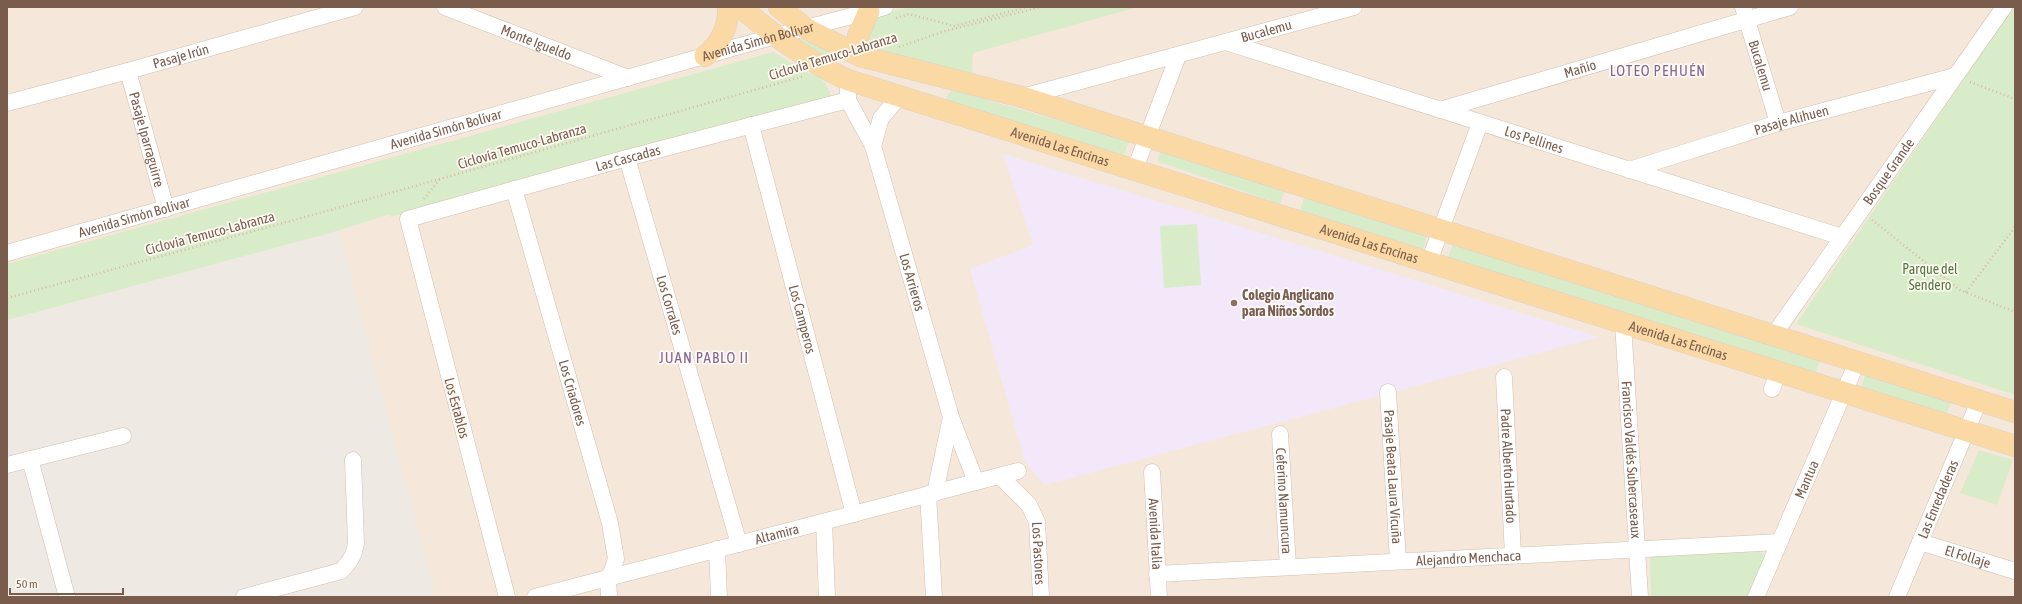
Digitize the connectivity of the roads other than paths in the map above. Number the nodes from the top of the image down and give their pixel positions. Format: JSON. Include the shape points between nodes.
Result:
{"nodes":[{"id":1,"x":355,"y":7,"type":"edge"},
{"id":2,"x":445,"y":7,"type":"edge"},
{"id":3,"x":728,"y":7,"type":"edge"},
{"id":4,"x":740,"y":7,"type":"edge"},
{"id":5,"x":779,"y":7,"type":"edge"},
{"id":6,"x":1354,"y":7,"type":"edge"},
{"id":7,"x":1790,"y":7,"type":"edge"},
{"id":8,"x":2004,"y":7,"type":"edge"},
{"id":9,"x":881,"y":12,"type":"edge"},
{"id":10,"x":1745,"y":13,"type":"edge"},
{"id":11,"x":805,"y":28,"type":"junction"},
{"id":12,"x":776,"y":36,"type":"junction"},
{"id":13,"x":1226,"y":42,"type":"junction"},
{"id":14,"x":705,"y":56,"type":"junction"},
{"id":15,"x":860,"y":56,"type":"junction"},
{"id":16,"x":1178,"y":56,"type":"junction"},
{"id":17,"x":128,"y":71,"type":"junction"},
{"id":18,"x":1955,"y":76,"type":"junction"},
{"id":19,"x":628,"y":78,"type":"junction"},
{"id":20,"x":848,"y":90,"type":"junction"},
{"id":21,"x":899,"y":97,"type":"junction"},
{"id":22,"x":1022,"y":97,"type":"junction"},
{"id":23,"x":7,"y":103,"type":"edge"},
{"id":24,"x":1440,"y":110,"type":"junction"},
{"id":25,"x":1480,"y":123,"type":"junction"},
{"id":26,"x":1778,"y":124,"type":"junction"},
{"id":27,"x":751,"y":126,"type":"junction"},
{"id":28,"x":1147,"y":137,"type":"junction"},
{"id":29,"x":873,"y":146,"type":"junction"},
{"id":30,"x":627,"y":158,"type":"junction"},
{"id":31,"x":1135,"y":169,"type":"junction"},
{"id":32,"x":1629,"y":170,"type":"junction"},
{"id":33,"x":514,"y":189,"type":"junction"},
{"id":34,"x":166,"y":209,"type":"junction"},
{"id":35,"x":408,"y":219,"type":"joint"},
{"id":36,"x":1441,"y":230,"type":"junction"},
{"id":37,"x":1842,"y":238,"type":"junction"},
{"id":38,"x":7,"y":253,"type":"edge"},
{"id":39,"x":1429,"y":262,"type":"junction"},
{"id":40,"x":1623,"y":323,"type":"junction"},
{"id":41,"x":1774,"y":336,"type":"junction"},
{"id":42,"x":1856,"y":362,"type":"junction"},
{"id":43,"x":1504,"y":377,"type":"dead end"},
{"id":44,"x":1388,"y":392,"type":"dead end"},
{"id":45,"x":1845,"y":393,"type":"junction"},
{"id":46,"x":1979,"y":401,"type":"junction"},
{"id":47,"x":2015,"y":412,"type":"edge"},
{"id":48,"x":951,"y":417,"type":"junction"},
{"id":49,"x":1967,"y":431,"type":"junction"},
{"id":50,"x":1280,"y":434,"type":"dead end"},
{"id":51,"x":123,"y":436,"type":"dead end"},
{"id":52,"x":2015,"y":446,"type":"edge"},
{"id":53,"x":30,"y":459,"type":"junction"},
{"id":54,"x":353,"y":460,"type":"dead end"},
{"id":55,"x":7,"y":465,"type":"edge"},
{"id":56,"x":1018,"y":471,"type":"dead end"},
{"id":57,"x":1152,"y":472,"type":"dead end"},
{"id":58,"x":1000,"y":476,"type":"junction"},
{"id":59,"x":976,"y":482,"type":"junction"},
{"id":60,"x":932,"y":493,"type":"junction"},
{"id":61,"x":854,"y":514,"type":"junction"},
{"id":62,"x":824,"y":522,"type":"junction"},
{"id":63,"x":1780,"y":542,"type":"junction"},
{"id":64,"x":1920,"y":542,"type":"junction"},
{"id":65,"x":739,"y":544,"type":"junction"},
{"id":66,"x":717,"y":549,"type":"junction"},
{"id":67,"x":1637,"y":550,"type":"junction"},
{"id":68,"x":1513,"y":555,"type":"junction"},
{"id":69,"x":1398,"y":561,"type":"junction"},
{"id":70,"x":1288,"y":567,"type":"junction"},
{"id":71,"x":2015,"y":571,"type":"edge"},
{"id":72,"x":1157,"y":574,"type":"junction"},
{"id":73,"x":608,"y":578,"type":"junction"},
{"id":74,"x":67,"y":597,"type":"edge"},
{"id":75,"x":244,"y":597,"type":"edge"},
{"id":76,"x":507,"y":597,"type":"edge"},
{"id":77,"x":535,"y":597,"type":"edge"},
{"id":78,"x":609,"y":597,"type":"edge"},
{"id":79,"x":720,"y":597,"type":"edge"},
{"id":80,"x":827,"y":597,"type":"edge"},
{"id":81,"x":934,"y":597,"type":"edge"},
{"id":82,"x":1041,"y":597,"type":"edge"},
{"id":83,"x":1159,"y":597,"type":"edge"},
{"id":84,"x":1640,"y":597,"type":"edge"},
{"id":85,"x":1756,"y":597,"type":"edge"},
{"id":86,"x":1896,"y":597,"type":"edge"}],
"edges":[{"from":1,"to":17,"type":"street","name":"Pasaje Irún"},
{"from":2,"to":19,"type":"street","name":"Monte Igueldo"},
{"from":3,"to":14,"type":"main road","via":[[724,32],[714,48]]},
{"from":4,"to":12,"type":"main road","name":"Avenida Las Encinas"},
{"from":5,"to":11,"type":"main road"},
{"from":6,"to":13,"type":"street","name":"Bucalemu"},
{"from":7,"to":10,"type":"street","name":"Mañío"},
{"from":8,"to":18,"type":"street","name":"Bosque Grande"},
{"from":9,"to":11,"type":"street","name":"Avenida Simón Bolívar"},
{"from":9,"to":15,"type":"main road","via":[[858,36]]},
{"from":10,"to":24,"type":"street","name":"Mañío"},
{"from":10,"to":26,"type":"street","name":"Bucalemu"},
{"from":11,"to":12,"type":"street","name":"Avenida Simón Bolívar"},
{"from":11,"to":15,"type":"main road"},
{"from":12,"to":14,"type":"street","name":"Avenida Simón Bolívar"},
{"from":12,"to":20,"type":"main road","name":"Avenida Las Encinas","via":[[826,69]]},
{"from":13,"to":16,"type":"street","name":"Bucalemu"},
{"from":13,"to":24,"type":"street","name":"Los Pellines"},
{"from":14,"to":19,"type":"street","name":"Avenida Simón Bolívar"},
{"from":15,"to":22,"type":"main road"},
{"from":16,"to":22,"type":"street","name":"Bucalemu"},
{"from":16,"to":28,"type":"street"},
{"from":17,"to":23,"type":"street","name":"Pasaje Irún"},
{"from":17,"to":34,"type":"street","name":"Pasaje Iparraguirre"},
{"from":18,"to":26,"type":"street","name":"Pasaje Alihuen"},
{"from":18,"to":37,"type":"street","name":"Bosque Grande"},
{"from":19,"to":34,"type":"street","name":"Avenida Simón Bolívar"},
{"from":20,"to":21,"type":"main road","name":"Avenida Las Encinas"},
{"from":20,"to":27,"type":"street","name":"Las Cascadas"},
{"from":20,"to":29,"type":"street","name":"Los Arrieros"},
{"from":21,"to":29,"type":"street","via":[[880,118]]},
{"from":21,"to":31,"type":"main road","name":"Avenida Las Encinas"},
{"from":22,"to":28,"type":"main road"},
{"from":24,"to":25,"type":"street","name":"Los Pellines"},
{"from":25,"to":32,"type":"street","name":"Los Pellines"},
{"from":25,"to":36,"type":"street"},
{"from":26,"to":32,"type":"street","name":"Pasaje Alihuen"},
{"from":27,"to":30,"type":"street","name":"Las Cascadas"},
{"from":27,"to":61,"type":"street","name":"Los Camperos"},
{"from":28,"to":31,"type":"street"},
{"from":28,"to":36,"type":"main road"},
{"from":29,"to":48,"type":"street","name":"Los Arrieros"},
{"from":30,"to":33,"type":"street","name":"Las Cascadas"},
{"from":30,"to":65,"type":"street","name":"Los Corrales"},
{"from":31,"to":39,"type":"main road","name":"Avenida Las Encinas"},
{"from":32,"to":37,"type":"street","name":"Los Pellines"},
{"from":33,"to":35,"type":"street","name":"Las Cascadas"},
{"from":33,"to":73,"type":"street","name":"Los Criadores","via":[[610,523],[616,559]]},
{"from":34,"to":38,"type":"street","name":"Avenida Simón Bolívar"},
{"from":35,"to":76,"type":"street","name":"Los Establos"},
{"from":36,"to":39,"type":"street"},
{"from":36,"to":41,"type":"main road"},
{"from":37,"to":41,"type":"street","name":"Bosque Grande"},
{"from":39,"to":40,"type":"main road","name":"Avenida Las Encinas"},
{"from":40,"to":45,"type":"main road","name":"Avenida Las Encinas","via":[[1775,381]]},
{"from":40,"to":67,"type":"street","name":"Francisco Valdés Subercaseaux"},
{"from":41,"to":42,"type":"main road"},
{"from":42,"to":45,"type":"street","name":"Mantua"},
{"from":42,"to":46,"type":"main road"},
{"from":43,"to":68,"type":"street","name":"Padre Alberto Hurtado"},
{"from":44,"to":69,"type":"street","name":"Pasaje Beata Laura Vicuña"},
{"from":45,"to":49,"type":"main road","name":"Avenida Las Encinas"},
{"from":45,"to":63,"type":"street","name":"Mantua"},
{"from":46,"to":47,"type":"main road"},
{"from":46,"to":49,"type":"street","name":"Las Enredaderas"},
{"from":48,"to":59,"type":"street","name":"Los Arrieros"},
{"from":48,"to":60,"type":"street","name":"Los Arrieros"},
{"from":49,"to":52,"type":"main road","name":"Avenida Las Encinas"},
{"from":49,"to":64,"type":"street","name":"Las Enredaderas"},
{"from":50,"to":70,"type":"street","name":"Ceferino Namuncura"},
{"from":51,"to":53,"type":"street"},
{"from":53,"to":55,"type":"street"},
{"from":53,"to":74,"type":"street"},
{"from":54,"to":75,"type":"street","via":[[356,543],[350,562],[341,571]]},
{"from":56,"to":58,"type":"street","name":"Altamira"},
{"from":57,"to":72,"type":"street","name":"Avenida Italia"},
{"from":58,"to":59,"type":"street","name":"Altamira"},
{"from":58,"to":82,"type":"street","name":"Los Pastores","via":[[1029,505],[1037,522]]},
{"from":59,"to":60,"type":"street","name":"Altamira"},
{"from":60,"to":61,"type":"street","name":"Altamira"},
{"from":60,"to":81,"type":"street","name":"Los Arrieros"},
{"from":61,"to":62,"type":"street","name":"Altamira"},
{"from":62,"to":65,"type":"street","name":"Altamira"},
{"from":62,"to":80,"type":"street"},
{"from":63,"to":67,"type":"street","name":"Alejandro Menchaca"},
{"from":63,"to":85,"type":"street","name":"Mantua"},
{"from":64,"to":71,"type":"street","name":"El Follaje"},
{"from":64,"to":86,"type":"street","name":"Las Enredaderas"},
{"from":65,"to":66,"type":"street","name":"Altamira"},
{"from":66,"to":73,"type":"street","name":"Altamira"},
{"from":66,"to":79,"type":"street"},
{"from":67,"to":68,"type":"street","name":"Alejandro Menchaca"},
{"from":67,"to":84,"type":"street","name":"Francisco Valdés Subercaseaux"},
{"from":68,"to":69,"type":"street","name":"Alejandro Menchaca"},
{"from":69,"to":70,"type":"street","name":"Alejandro Menchaca"},
{"from":70,"to":72,"type":"street","name":"Alejandro Menchaca"},
{"from":72,"to":83,"type":"street","name":"Avenida Italia"},
{"from":73,"to":77,"type":"street","name":"Altamira"},
{"from":73,"to":78,"type":"street","name":"Los Criadores"}]}
